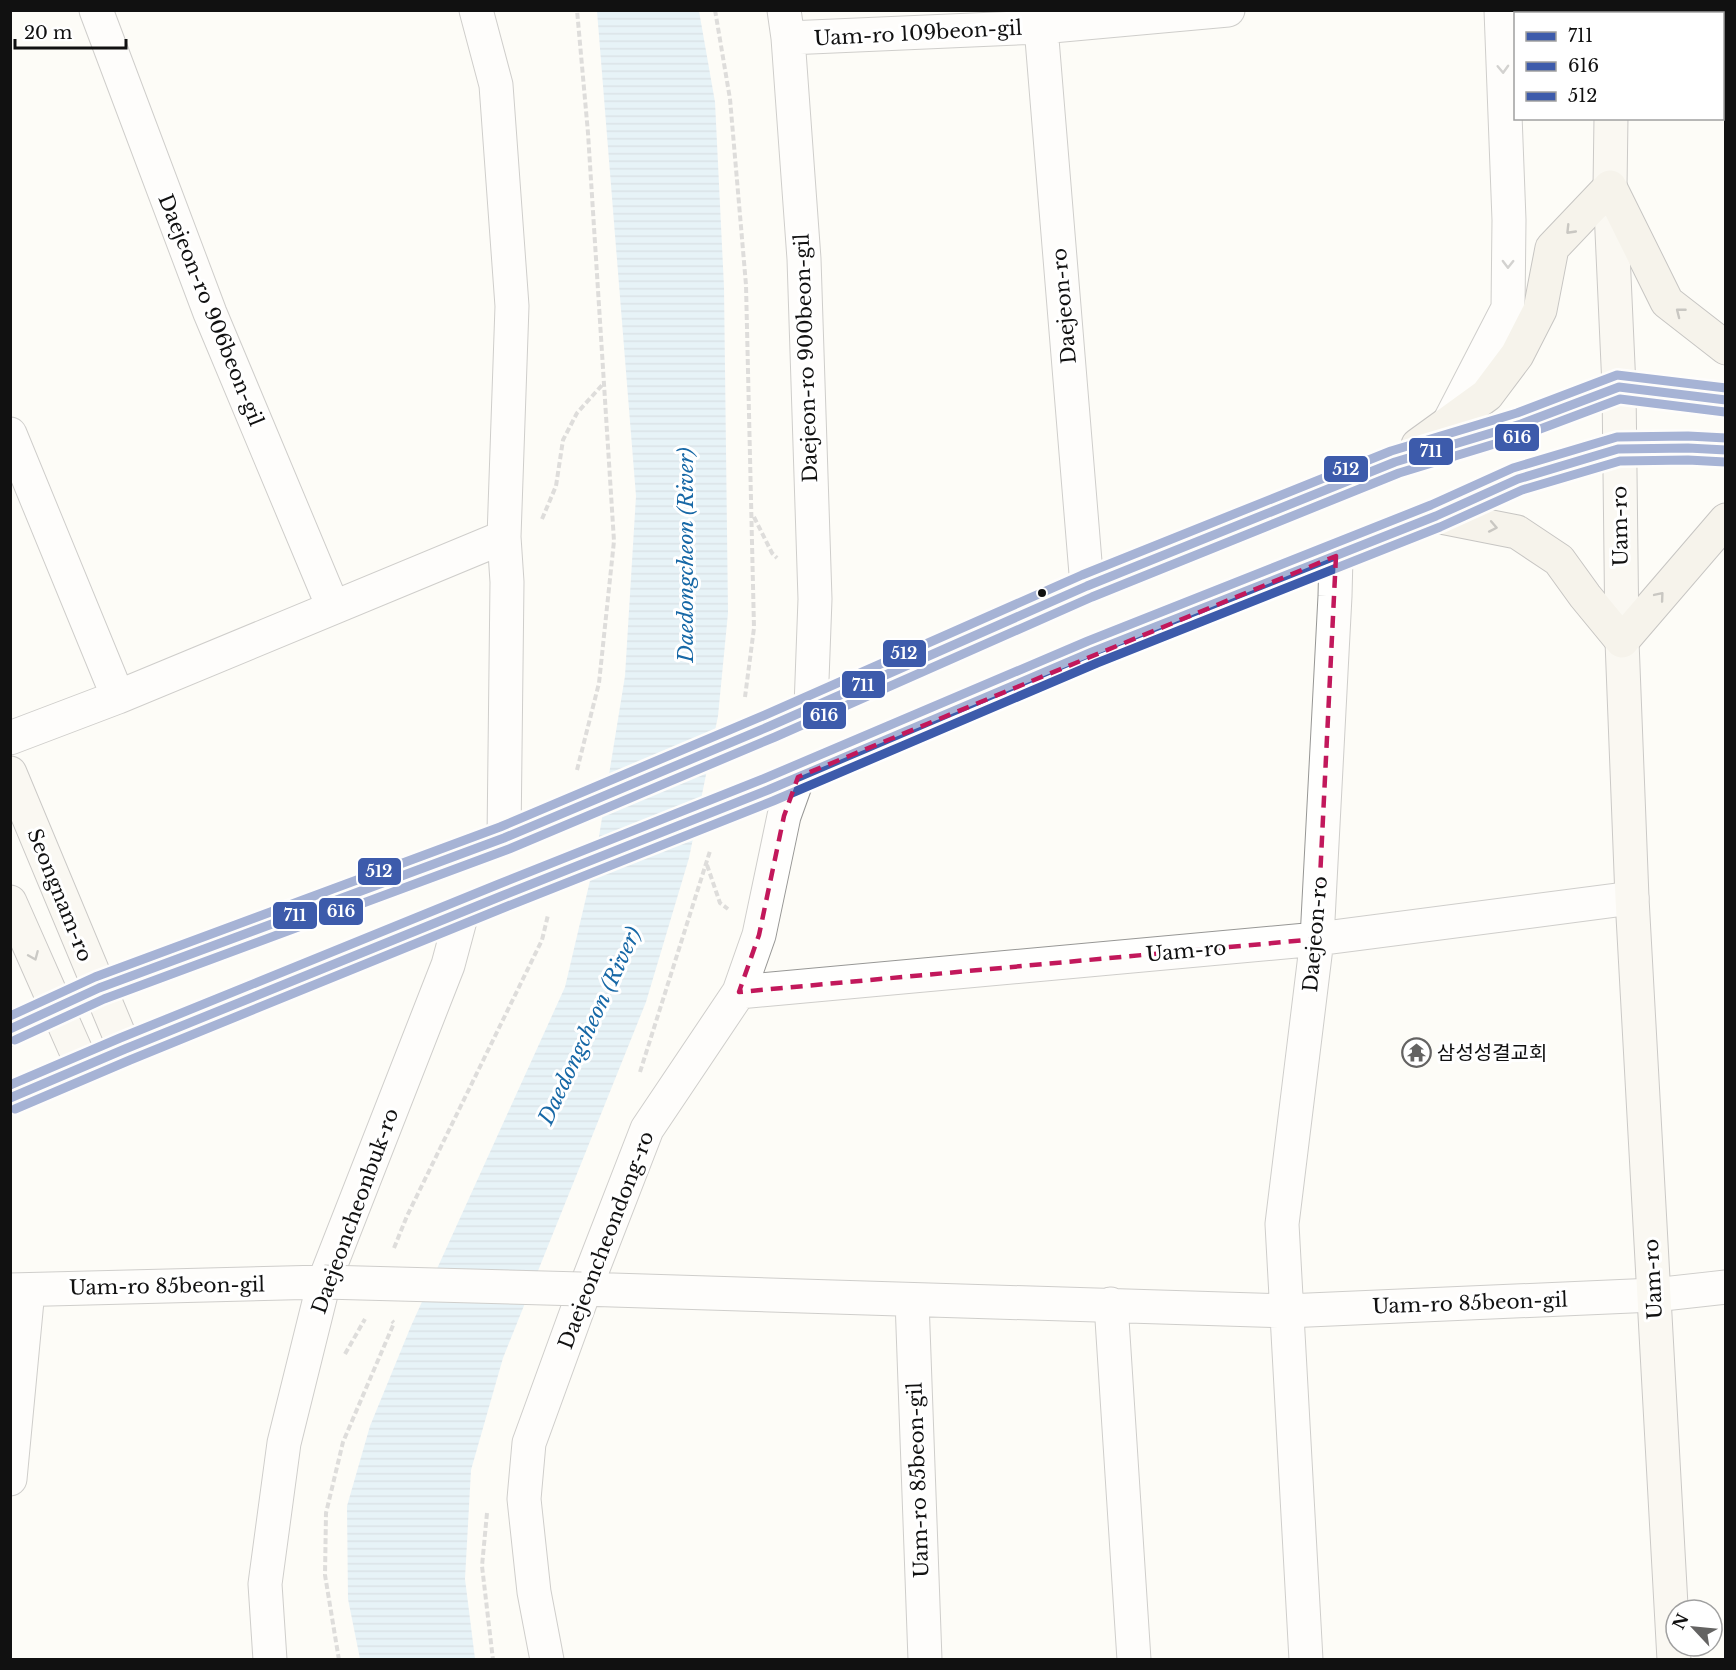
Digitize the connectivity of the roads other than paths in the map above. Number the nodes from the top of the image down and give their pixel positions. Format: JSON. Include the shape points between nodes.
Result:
{"nodes":[{"id":1,"x":96,"y":10,"type":"edge"},
{"id":2,"x":476,"y":10,"type":"edge"},
{"id":3,"x":1228,"y":10,"type":"edge"},
{"id":4,"x":1501,"y":10,"type":"edge"},
{"id":5,"x":786,"y":24,"type":"edge"},
{"id":6,"x":843,"y":24,"type":"edge"},
{"id":7,"x":1041,"y":27,"type":"junction"},
{"id":8,"x":1611,"y":120,"type":"edge"},
{"id":9,"x":1610,"y":187,"type":"junction"},
{"id":10,"x":1725,"y":348,"type":"edge"},
{"id":11,"x":1618,"y":387,"type":"junction"},
{"id":12,"x":1725,"y":400,"type":"edge"},
{"id":13,"x":1447,"y":426,"type":"junction"},
{"id":14,"x":10,"y":434,"type":"edge"},
{"id":15,"x":1618,"y":449,"type":"junction"},
{"id":16,"x":1725,"y":450,"type":"edge"},
{"id":17,"x":1395,"y":462,"type":"junction"},
{"id":18,"x":1436,"y":516,"type":"junction"},
{"id":19,"x":1725,"y":520,"type":"edge"},
{"id":20,"x":504,"y":537,"type":"junction"},
{"id":21,"x":1336,"y":556,"type":"junction"},
{"id":22,"x":1087,"y":586,"type":"junction"},
{"id":23,"x":333,"y":607,"type":"junction"},
{"id":24,"x":1622,"y":641,"type":"junction"},
{"id":25,"x":118,"y":697,"type":"junction"},
{"id":26,"x":811,"y":706,"type":"junction"},
{"id":27,"x":10,"y":738,"type":"edge"},
{"id":28,"x":10,"y":773,"type":"edge"},
{"id":29,"x":798,"y":777,"type":"junction"},
{"id":30,"x":504,"y":838,"type":"junction"},
{"id":31,"x":1632,"y":898,"type":"junction"},
{"id":32,"x":10,"y":902,"type":"edge"},
{"id":33,"x":462,"y":913,"type":"junction"},
{"id":34,"x":1317,"y":939,"type":"junction"},
{"id":35,"x":99,"y":988,"type":"junction"},
{"id":36,"x":739,"y":992,"type":"junction"},
{"id":37,"x":56,"y":1008,"type":"junction"},
{"id":38,"x":10,"y":1029,"type":"edge"},
{"id":39,"x":125,"y":1049,"type":"junction"},
{"id":40,"x":83,"y":1067,"type":"junction"},
{"id":41,"x":14,"y":1089,"type":"edge"},
{"id":42,"x":324,"y":1282,"type":"junction"},
{"id":43,"x":1725,"y":1287,"type":"edge"},
{"id":44,"x":583,"y":1289,"type":"junction"},
{"id":45,"x":19,"y":1290,"type":"edge"},
{"id":46,"x":1654,"y":1295,"type":"junction"},
{"id":47,"x":912,"y":1300,"type":"junction"},
{"id":48,"x":1111,"y":1304,"type":"junction"},
{"id":49,"x":1286,"y":1311,"type":"junction"},
{"id":50,"x":10,"y":1479,"type":"edge"},
{"id":51,"x":270,"y":1659,"type":"edge"},
{"id":52,"x":547,"y":1659,"type":"edge"},
{"id":53,"x":925,"y":1659,"type":"edge"},
{"id":54,"x":1134,"y":1659,"type":"edge"},
{"id":55,"x":1306,"y":1659,"type":"edge"},
{"id":56,"x":1674,"y":1659,"type":"edge"}],
"edges":[{"from":1,"to":23,"type":"street","name":"Daejeon-ro 906beon-gil","via":[[210,313]]},
{"from":2,"to":20,"type":"street","via":[[496,85],[512,306]]},
{"from":3,"to":7,"type":"street","name":"Uam-ro 109beon-gil"},
{"from":4,"to":13,"type":"street","one_way":true,"via":[[1509,220],[1508,308]]},
{"from":5,"to":6,"type":"street","name":"Uam-ro 109beon-gil"},
{"from":5,"to":26,"type":"street","name":"Daejeon-ro 900beon-gil","via":[[804,271],[815,599]]},
{"from":6,"to":7,"type":"street","name":"Uam-ro 109beon-gil"},
{"from":7,"to":22,"type":"street","name":"Daejeon-ro"},
{"from":8,"to":9,"type":"main road","name":"Uam-ro"},
{"from":10,"to":9,"type":"main road","one_way":true,"via":[[1667,302]]},
{"from":9,"to":11,"type":"main road","name":"Uam-ro"},
{"from":9,"to":13,"type":"main road","one_way":true,"via":[[1552,248],[1540,310],[1517,355],[1487,395]]},
{"from":11,"to":12,"type":"main road"},
{"from":11,"to":15,"type":"main road","name":"Uam-ro"},
{"from":11,"to":17,"type":"main road","via":[[1521,424]]},
{"from":13,"to":17,"type":"main road"},
{"from":14,"to":25,"type":"street"},
{"from":15,"to":16,"type":"main road"},
{"from":15,"to":18,"type":"main road","via":[[1518,479]]},
{"from":15,"to":24,"type":"main road","name":"Uam-ro"},
{"from":17,"to":22,"type":"main road"},
{"from":18,"to":21,"type":"main road"},
{"from":18,"to":24,"type":"main road","one_way":true,"via":[[1517,532],[1559,560]]},
{"from":24,"to":19,"type":"main road","one_way":true},
{"from":20,"to":23,"type":"street"},
{"from":20,"to":30,"type":"street"},
{"from":21,"to":29,"type":"main road","via":[[1092,652]]},
{"from":21,"to":34,"type":"street","name":"Daejeon-ro"},
{"from":22,"to":26,"type":"main road"},
{"from":23,"to":25,"type":"street"},
{"from":24,"to":31,"type":"main road","name":"Uam-ro"},
{"from":25,"to":27,"type":"street"},
{"from":26,"to":30,"type":"main road","bridge":true},
{"from":28,"to":35,"type":"main road","name":"Seongnam-ro"},
{"from":29,"to":33,"type":"main road","bridge":true},
{"from":29,"to":36,"type":"street","name":"Daejeoncheondong-ro","via":[[784,816],[759,935]]},
{"from":30,"to":35,"type":"main road"},
{"from":31,"to":34,"type":"street","name":"Uam-ro"},
{"from":31,"to":46,"type":"main road","name":"Uam-ro"},
{"from":32,"to":37,"type":"main road","one_way":true},
{"from":33,"to":39,"type":"main road"},
{"from":33,"to":42,"type":"street","name":"Daejeoncheonbuk-ro","via":[[448,964]]},
{"from":34,"to":36,"type":"street","name":"Uam-ro"},
{"from":34,"to":49,"type":"street","name":"Daejeon-ro","via":[[1282,1224]]},
{"from":35,"to":37,"type":"main road"},
{"from":35,"to":39,"type":"main road","name":"Seongnam-ro"},
{"from":36,"to":44,"type":"street","name":"Daejeoncheondong-ro","via":[[647,1130]]},
{"from":37,"to":38,"type":"main road"},
{"from":37,"to":40,"type":"main road"},
{"from":39,"to":40,"type":"main road"},
{"from":40,"to":41,"type":"main road"},
{"from":42,"to":44,"type":"street","name":"Uam-ro 85beon-gil","bridge":true},
{"from":42,"to":45,"type":"street","name":"Uam-ro 85beon-gil"},
{"from":42,"to":51,"type":"street","name":"Daejeoncheonbuk-ro","via":[[285,1443],[266,1584]]},
{"from":43,"to":46,"type":"street","name":"Uam-ro 85beon-gil"},
{"from":44,"to":47,"type":"street","name":"Uam-ro 85beon-gil"},
{"from":44,"to":52,"type":"street","name":"Daejeoncheondong-ro","via":[[529,1443],[524,1499],[534,1592]]},
{"from":45,"to":50,"type":"street"},
{"from":46,"to":49,"type":"street","name":"Uam-ro 85beon-gil"},
{"from":46,"to":56,"type":"main road","name":"Uam-ro"},
{"from":47,"to":48,"type":"street","name":"Uam-ro 85beon-gil"},
{"from":47,"to":53,"type":"street","name":"Uam-ro 85beon-gil"},
{"from":48,"to":49,"type":"street","name":"Uam-ro 85beon-gil"},
{"from":48,"to":54,"type":"street"},
{"from":49,"to":55,"type":"street"}]}
